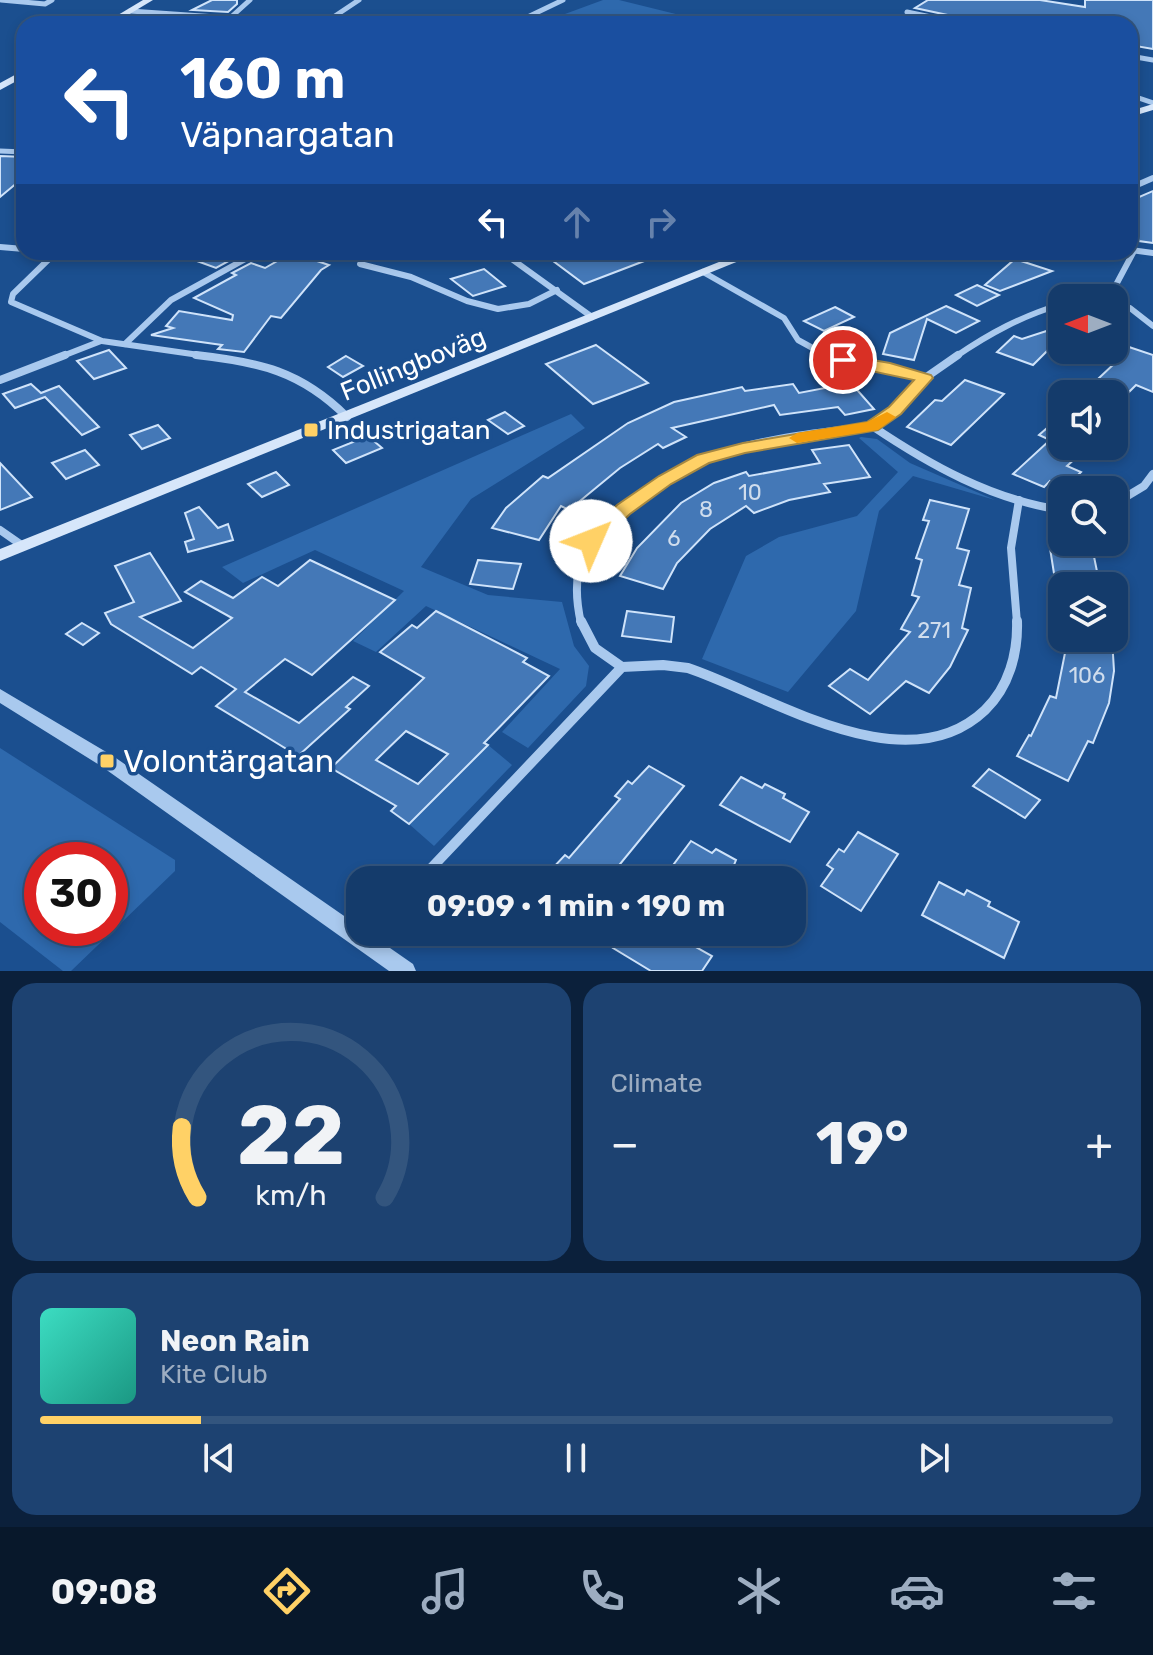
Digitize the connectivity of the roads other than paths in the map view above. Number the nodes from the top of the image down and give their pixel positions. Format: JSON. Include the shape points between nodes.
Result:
{"nodes":[{"id":1,"x":1,"y":0,"type":"edge"},
{"id":2,"x":52,"y":0,"type":"edge"},
{"id":3,"x":149,"y":0,"type":"edge"},
{"id":4,"x":250,"y":0,"type":"edge"},
{"id":5,"x":359,"y":0,"type":"edge"},
{"id":6,"x":563,"y":0,"type":"edge"},
{"id":7,"x":130,"y":11,"type":"junction"},
{"id":8,"x":907,"y":12,"type":"dead end"},
{"id":9,"x":121,"y":16,"type":"edge"},
{"id":10,"x":201,"y":16,"type":"edge"},
{"id":11,"x":232,"y":16,"type":"edge"},
{"id":12,"x":333,"y":16,"type":"edge"},
{"id":13,"x":533,"y":16,"type":"edge"},
{"id":14,"x":926,"y":16,"type":"edge"},
{"id":15,"x":49,"y":260,"type":"edge"},
{"id":16,"x":244,"y":260,"type":"edge"},
{"id":17,"x":514,"y":260,"type":"edge"},
{"id":18,"x":734,"y":260,"type":"edge"},
{"id":19,"x":1127,"y":260,"type":"edge"},
{"id":20,"x":360,"y":264,"type":"dead end"},
{"id":21,"x":703,"y":272,"type":"junction"},
{"id":22,"x":1116,"y":284,"type":"edge"},
{"id":23,"x":557,"y":290,"type":"junction"},
{"id":24,"x":1048,"y":307,"type":"edge"},
{"id":25,"x":1128,"y":307,"type":"edge"},
{"id":26,"x":592,"y":317,"type":"junction"},
{"id":27,"x":1153,"y":326,"type":"edge"},
{"id":28,"x":101,"y":341,"type":"junction"},
{"id":29,"x":125,"y":344,"type":"junction"},
{"id":30,"x":925,"y":378,"type":"junction"},
{"id":31,"x":0,"y":380,"type":"edge"},
{"id":32,"x":347,"y":417,"type":"junction"},
{"id":33,"x":872,"y":426,"type":"junction"},
{"id":34,"x":1153,"y":474,"type":"edge"},
{"id":35,"x":1128,"y":496,"type":"edge"},
{"id":36,"x":1019,"y":500,"type":"junction"},
{"id":37,"x":1048,"y":509,"type":"edge"},
{"id":38,"x":0,"y":530,"type":"edge"},
{"id":39,"x":23,"y":546,"type":"junction"},
{"id":40,"x":0,"y":555,"type":"edge"},
{"id":41,"x":622,"y":667,"type":"junction"},
{"id":42,"x":0,"y":695,"type":"edge"},
{"id":43,"x":433,"y":866,"type":"edge"},
{"id":44,"x":346,"y":922,"type":"edge"},
{"id":45,"x":378,"y":946,"type":"edge"},
{"id":46,"x":406,"y":971,"type":"edge"}],
"edges":[{"from":1,"to":2,"type":"street"},
{"from":3,"to":7,"type":"main road"},
{"from":4,"to":11,"type":"street"},
{"from":5,"to":12,"type":"street"},
{"from":6,"to":13,"type":"street"},
{"from":7,"to":9,"type":"main road"},
{"from":7,"to":10,"type":"street"},
{"from":8,"to":14,"type":"street"},
{"from":15,"to":28,"type":"street","via":[[11,302]]},
{"from":16,"to":29,"type":"street","via":[[171,300]]},
{"from":17,"to":23,"type":"street"},
{"from":18,"to":21,"type":"main road","name":"Follingboväg"},
{"from":19,"to":22,"type":"street"},
{"from":20,"to":23,"type":"street","via":[[498,309],[529,304]]},
{"from":21,"to":26,"type":"main road","name":"Follingboväg"},
{"from":21,"to":30,"type":"street","via":[[784,318],[798,340],[821,355]]},
{"from":23,"to":26,"type":"street"},
{"from":24,"to":30,"type":"street","via":[[1003,325]]},
{"from":25,"to":27,"type":"street"},
{"from":26,"to":32,"type":"main road","name":"Follingboväg"},
{"from":28,"to":29,"type":"street"},
{"from":28,"to":31,"type":"street"},
{"from":29,"to":32,"type":"street","via":[[293,373]]},
{"from":30,"to":33,"type":"street"},
{"from":32,"to":39,"type":"main road","name":"Follingboväg"},
{"from":33,"to":36,"type":"street","via":[[915,456]]},
{"from":33,"to":41,"type":"street","via":[[703,459],[623,509],[591,541],[580,562],[576,595],[588,641],[599,655]]},
{"from":34,"to":35,"type":"street"},
{"from":36,"to":37,"type":"street"},
{"from":36,"to":41,"type":"street","via":[[1011,529],[1019,631],[1013,662],[991,706],[968,725],[900,741],[872,739],[843,733],[685,667]]},
{"from":38,"to":39,"type":"street"},
{"from":39,"to":40,"type":"main road","name":"Follingboväg"},
{"from":41,"to":43,"type":"street"},
{"from":42,"to":44,"type":"street"},
{"from":45,"to":46,"type":"street"}]}
